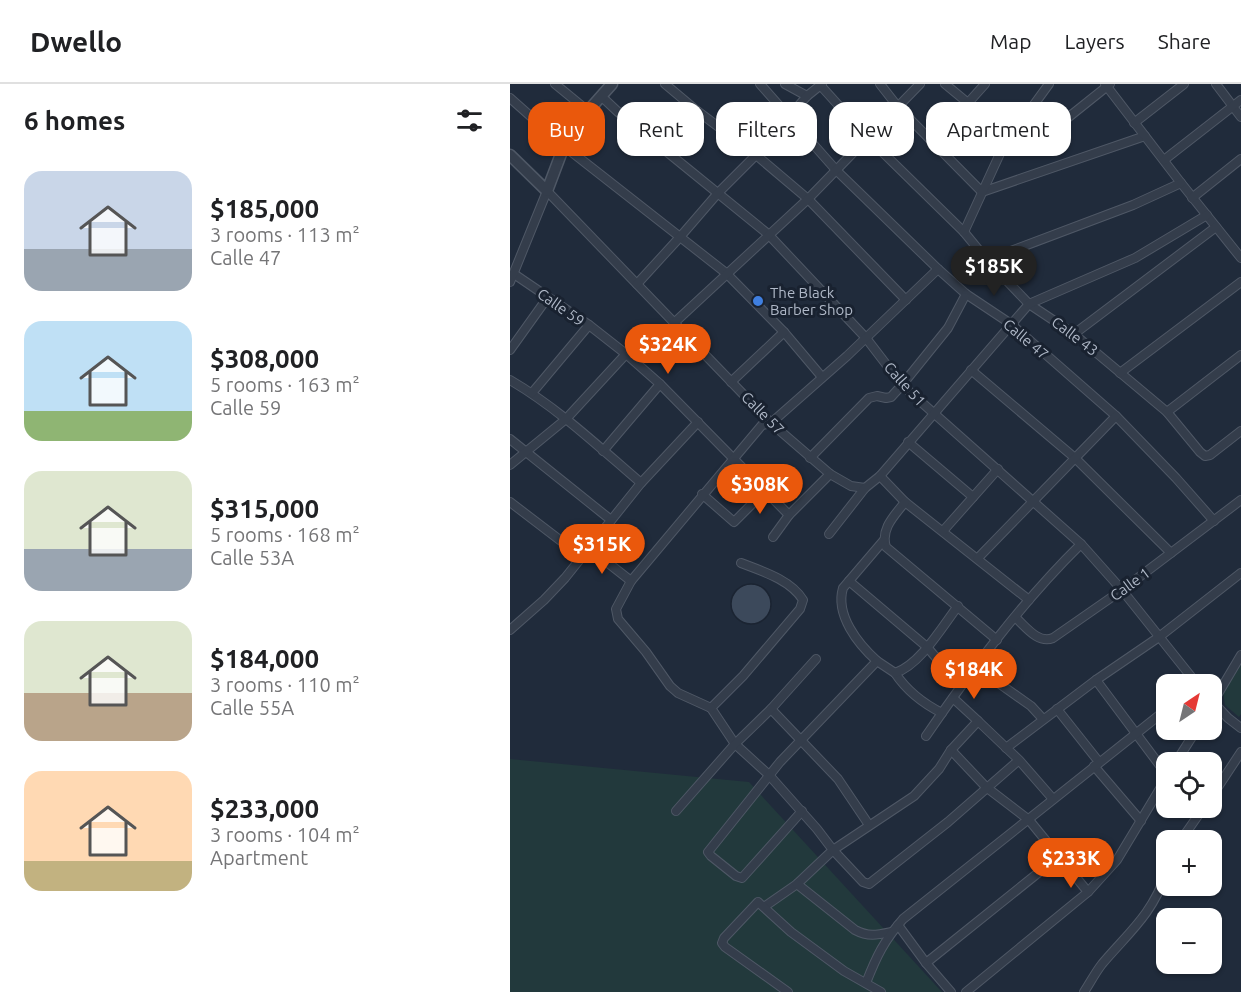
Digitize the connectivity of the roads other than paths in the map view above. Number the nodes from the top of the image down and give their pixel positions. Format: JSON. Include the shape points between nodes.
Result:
{"nodes":[{"id":1,"x":555,"y":84,"type":"edge"},
{"id":2,"x":612,"y":84,"type":"edge"},
{"id":3,"x":665,"y":84,"type":"edge"},
{"id":4,"x":760,"y":84,"type":"edge"},
{"id":5,"x":785,"y":84,"type":"edge"},
{"id":6,"x":880,"y":84,"type":"edge"},
{"id":7,"x":920,"y":84,"type":"edge"},
{"id":8,"x":945,"y":84,"type":"edge"},
{"id":9,"x":985,"y":84,"type":"edge"},
{"id":10,"x":1049,"y":84,"type":"edge"},
{"id":11,"x":1184,"y":84,"type":"edge"},
{"id":12,"x":1216,"y":84,"type":"edge"},
{"id":13,"x":822,"y":85,"type":"edge"},
{"id":14,"x":1107,"y":85,"type":"edge"},
{"id":15,"x":601,"y":96,"type":"junction"},
{"id":16,"x":807,"y":96,"type":"junction"},
{"id":17,"x":510,"y":98,"type":"edge"},
{"id":18,"x":1241,"y":100,"type":"edge"},
{"id":19,"x":577,"y":102,"type":"edge"},
{"id":20,"x":596,"y":102,"type":"edge"},
{"id":21,"x":777,"y":102,"type":"edge"},
{"id":22,"x":802,"y":102,"type":"edge"},
{"id":23,"x":837,"y":102,"type":"edge"},
{"id":24,"x":894,"y":102,"type":"edge"},
{"id":25,"x":903,"y":102,"type":"edge"},
{"id":26,"x":967,"y":102,"type":"edge"},
{"id":27,"x":969,"y":102,"type":"edge"},
{"id":28,"x":1036,"y":102,"type":"edge"},
{"id":29,"x":1232,"y":106,"type":"junction"},
{"id":30,"x":528,"y":114,"type":"edge"},
{"id":31,"x":1071,"y":115,"type":"edge"},
{"id":32,"x":1241,"y":117,"type":"edge"},
{"id":33,"x":914,"y":123,"type":"edge"},
{"id":34,"x":1134,"y":123,"type":"junction"},
{"id":35,"x":716,"y":125,"type":"edge"},
{"id":36,"x":1145,"y":136,"type":"junction"},
{"id":37,"x":817,"y":148,"type":"edge"},
{"id":38,"x":510,"y":155,"type":"edge"},
{"id":39,"x":560,"y":156,"type":"edge"},
{"id":40,"x":577,"y":156,"type":"edge"},
{"id":41,"x":755,"y":156,"type":"edge"},
{"id":42,"x":757,"y":156,"type":"edge"},
{"id":43,"x":850,"y":156,"type":"edge"},
{"id":44,"x":886,"y":156,"type":"edge"},
{"id":45,"x":999,"y":156,"type":"edge"},
{"id":46,"x":1241,"y":159,"type":"edge"},
{"id":47,"x":1164,"y":160,"type":"junction"},
{"id":48,"x":836,"y":170,"type":"junction"},
{"id":49,"x":1181,"y":183,"type":"junction"},
{"id":50,"x":547,"y":191,"type":"junction"},
{"id":51,"x":982,"y":192,"type":"junction"},
{"id":52,"x":718,"y":193,"type":"junction"},
{"id":53,"x":808,"y":198,"type":"junction"},
{"id":54,"x":1192,"y":198,"type":"junction"},
{"id":55,"x":1207,"y":215,"type":"junction"},
{"id":56,"x":1216,"y":227,"type":"junction"},
{"id":57,"x":964,"y":232,"type":"junction"},
{"id":58,"x":768,"y":234,"type":"junction"},
{"id":59,"x":680,"y":237,"type":"junction"},
{"id":60,"x":1241,"y":258,"type":"edge"},
{"id":61,"x":987,"y":260,"type":"junction"},
{"id":62,"x":938,"y":268,"type":"junction"},
{"id":63,"x":726,"y":273,"type":"junction"},
{"id":64,"x":512,"y":278,"type":"edge"},
{"id":65,"x":1241,"y":282,"type":"edge"},
{"id":66,"x":637,"y":284,"type":"junction"},
{"id":67,"x":966,"y":294,"type":"junction"},
{"id":68,"x":548,"y":297,"type":"junction"},
{"id":69,"x":906,"y":300,"type":"junction"},
{"id":70,"x":1029,"y":304,"type":"junction"},
{"id":71,"x":674,"y":323,"type":"junction"},
{"id":72,"x":1011,"y":324,"type":"junction"},
{"id":73,"x":589,"y":326,"type":"junction"},
{"id":74,"x":784,"y":332,"type":"junction"},
{"id":75,"x":1074,"y":334,"type":"junction"},
{"id":76,"x":866,"y":338,"type":"junction"},
{"id":77,"x":510,"y":350,"type":"edge"},
{"id":78,"x":626,"y":354,"type":"junction"},
{"id":79,"x":1241,"y":355,"type":"edge"},
{"id":80,"x":971,"y":370,"type":"junction"},
{"id":81,"x":1120,"y":373,"type":"junction"},
{"id":82,"x":822,"y":377,"type":"junction"},
{"id":83,"x":510,"y":380,"type":"edge"},
{"id":84,"x":731,"y":382,"type":"junction"},
{"id":85,"x":660,"y":384,"type":"junction"},
{"id":86,"x":902,"y":385,"type":"junction"},
{"id":87,"x":532,"y":393,"type":"junction"},
{"id":88,"x":1167,"y":412,"type":"junction"},
{"id":89,"x":933,"y":414,"type":"junction"},
{"id":90,"x":1116,"y":416,"type":"junction"},
{"id":91,"x":566,"y":419,"type":"junction"},
{"id":92,"x":698,"y":422,"type":"junction"},
{"id":93,"x":771,"y":423,"type":"junction"},
{"id":94,"x":1241,"y":431,"type":"edge"},
{"id":95,"x":510,"y":439,"type":"edge"},
{"id":96,"x":909,"y":442,"type":"junction"},
{"id":97,"x":603,"y":451,"type":"junction"},
{"id":98,"x":527,"y":452,"type":"junction"},
{"id":99,"x":732,"y":458,"type":"junction"},
{"id":100,"x":810,"y":458,"type":"junction"},
{"id":101,"x":1075,"y":458,"type":"junction"},
{"id":102,"x":510,"y":465,"type":"edge"},
{"id":103,"x":998,"y":469,"type":"junction"},
{"id":104,"x":830,"y":474,"type":"junction"},
{"id":105,"x":880,"y":476,"type":"junction"},
{"id":106,"x":641,"y":483,"type":"junction"},
{"id":107,"x":865,"y":488,"type":"junction"},
{"id":108,"x":766,"y":490,"type":"junction"},
{"id":109,"x":702,"y":494,"type":"junction"},
{"id":110,"x":973,"y":497,"type":"junction"},
{"id":111,"x":1033,"y":500,"type":"junction"},
{"id":112,"x":1241,"y":500,"type":"edge"},
{"id":113,"x":510,"y":501,"type":"edge"},
{"id":114,"x":905,"y":502,"type":"junction"},
{"id":115,"x":789,"y":515,"type":"junction"},
{"id":116,"x":611,"y":520,"type":"junction"},
{"id":117,"x":1214,"y":521,"type":"junction"},
{"id":118,"x":943,"y":531,"type":"junction"},
{"id":119,"x":830,"y":534,"type":"dead end"},
{"id":120,"x":773,"y":537,"type":"dead end"},
{"id":121,"x":884,"y":540,"type":"junction"},
{"id":122,"x":1081,"y":544,"type":"junction"},
{"id":123,"x":589,"y":548,"type":"junction"},
{"id":124,"x":1171,"y":553,"type":"junction"},
{"id":125,"x":582,"y":557,"type":"junction"},
{"id":126,"x":978,"y":558,"type":"junction"},
{"id":127,"x":741,"y":563,"type":"dead end"},
{"id":128,"x":1241,"y":573,"type":"edge"},
{"id":129,"x":631,"y":581,"type":"junction"},
{"id":130,"x":849,"y":581,"type":"junction"},
{"id":131,"x":1122,"y":590,"type":"junction"},
{"id":132,"x":1029,"y":600,"type":"junction"},
{"id":133,"x":958,"y":606,"type":"junction"},
{"id":134,"x":1016,"y":618,"type":"junction"},
{"id":135,"x":510,"y":630,"type":"edge"},
{"id":136,"x":1159,"y":638,"type":"junction"},
{"id":137,"x":997,"y":640,"type":"junction"},
{"id":138,"x":927,"y":647,"type":"junction"},
{"id":139,"x":1241,"y":655,"type":"edge"},
{"id":140,"x":816,"y":658,"type":"dead end"},
{"id":141,"x":877,"y":661,"type":"junction"},
{"id":142,"x":976,"y":666,"type":"junction"},
{"id":143,"x":895,"y":673,"type":"junction"},
{"id":144,"x":1189,"y":674,"type":"edge"},
{"id":145,"x":965,"y":681,"type":"junction"},
{"id":146,"x":1096,"y":681,"type":"junction"},
{"id":147,"x":1222,"y":686,"type":"edge"},
{"id":148,"x":953,"y":699,"type":"junction"},
{"id":149,"x":711,"y":708,"type":"junction"},
{"id":150,"x":771,"y":708,"type":"junction"},
{"id":151,"x":1057,"y":710,"type":"junction"},
{"id":152,"x":1222,"y":711,"type":"edge"},
{"id":153,"x":942,"y":714,"type":"junction"},
{"id":154,"x":1156,"y":718,"type":"edge"},
{"id":155,"x":1043,"y":719,"type":"junction"},
{"id":156,"x":978,"y":721,"type":"junction"},
{"id":157,"x":1241,"y":728,"type":"edge"},
{"id":158,"x":1135,"y":734,"type":"junction"},
{"id":159,"x":926,"y":736,"type":"dead end"},
{"id":160,"x":801,"y":741,"type":"junction"},
{"id":161,"x":735,"y":744,"type":"junction"},
{"id":162,"x":1006,"y":748,"type":"junction"},
{"id":163,"x":951,"y":750,"type":"junction"},
{"id":164,"x":1241,"y":752,"type":"edge"},
{"id":165,"x":1018,"y":760,"type":"junction"},
{"id":166,"x":1156,"y":762,"type":"edge"},
{"id":167,"x":1097,"y":764,"type":"junction"},
{"id":168,"x":769,"y":775,"type":"junction"},
{"id":169,"x":1222,"y":781,"type":"edge"},
{"id":170,"x":986,"y":787,"type":"junction"},
{"id":171,"x":1156,"y":796,"type":"edge"},
{"id":172,"x":1053,"y":799,"type":"junction"},
{"id":173,"x":676,"y":811,"type":"dead end"},
{"id":174,"x":802,"y":811,"type":"junction"},
{"id":175,"x":1029,"y":820,"type":"junction"},
{"id":176,"x":1142,"y":821,"type":"junction"},
{"id":177,"x":869,"y":825,"type":"junction"},
{"id":178,"x":833,"y":850,"type":"junction"},
{"id":179,"x":1058,"y":857,"type":"junction"},
{"id":180,"x":796,"y":884,"type":"junction"},
{"id":181,"x":1088,"y":892,"type":"junction"},
{"id":182,"x":1156,"y":895,"type":"edge"},
{"id":183,"x":764,"y":907,"type":"junction"},
{"id":184,"x":894,"y":929,"type":"junction"},
{"id":185,"x":926,"y":963,"type":"junction"},
{"id":186,"x":866,"y":983,"type":"junction"},
{"id":187,"x":788,"y":992,"type":"edge"},
{"id":188,"x":881,"y":992,"type":"edge"},
{"id":189,"x":951,"y":992,"type":"edge"},
{"id":190,"x":966,"y":992,"type":"edge"},
{"id":191,"x":1084,"y":992,"type":"edge"}],
"edges":[{"from":1,"to":19,"type":"street"},
{"from":2,"to":15,"type":"street"},
{"from":3,"to":35,"type":"street"},
{"from":4,"to":21,"type":"street","name":"Calle 47"},
{"from":5,"to":16,"type":"street"},
{"from":6,"to":24,"type":"street"},
{"from":7,"to":25,"type":"street"},
{"from":8,"to":26,"type":"street"},
{"from":9,"to":27,"type":"street"},
{"from":10,"to":28,"type":"street"},
{"from":11,"to":34,"type":"street"},
{"from":12,"to":29,"type":"street"},
{"from":13,"to":16,"type":"street"},
{"from":13,"to":23,"type":"street","name":"Calle 43"},
{"from":14,"to":31,"type":"street"},
{"from":14,"to":34,"type":"street"},
{"from":15,"to":20,"type":"street"},
{"from":15,"to":52,"type":"street","name":"Calle 51"},
{"from":16,"to":22,"type":"street"},
{"from":17,"to":30,"type":"street"},
{"from":18,"to":29,"type":"street"},
{"from":29,"to":32,"type":"street"},
{"from":29,"to":47,"type":"street"},
{"from":33,"to":51,"type":"street"},
{"from":34,"to":36,"type":"street"},
{"from":36,"to":47,"type":"street"},
{"from":36,"to":51,"type":"street"},
{"from":37,"to":48,"type":"street","name":"Calle 47"},
{"from":38,"to":50,"type":"street"},
{"from":39,"to":50,"type":"street"},
{"from":40,"to":59,"type":"street"},
{"from":41,"to":52,"type":"street"},
{"from":42,"to":53,"type":"street"},
{"from":43,"to":48,"type":"street"},
{"from":44,"to":57,"type":"street","name":"Calle 43"},
{"from":45,"to":51,"type":"street"},
{"from":46,"to":54,"type":"street"},
{"from":47,"to":49,"type":"street"},
{"from":48,"to":53,"type":"street"},
{"from":48,"to":62,"type":"street","name":"Calle 47"},
{"from":49,"to":54,"type":"street"},
{"from":49,"to":61,"type":"street"},
{"from":50,"to":64,"type":"street"},
{"from":50,"to":66,"type":"street","name":"Calle 57"},
{"from":51,"to":57,"type":"street"},
{"from":52,"to":58,"type":"street","name":"Calle 51"},
{"from":52,"to":59,"type":"street"},
{"from":53,"to":58,"type":"street"},
{"from":53,"to":69,"type":"street"},
{"from":54,"to":55,"type":"street"},
{"from":55,"to":56,"type":"street"},
{"from":55,"to":70,"type":"street","via":[[1135,258]]},
{"from":56,"to":60,"type":"street"},
{"from":56,"to":75,"type":"street"},
{"from":57,"to":61,"type":"street","name":"Calle 43"},
{"from":58,"to":63,"type":"street"},
{"from":58,"to":76,"type":"street","name":"Calle 51"},
{"from":59,"to":63,"type":"street"},
{"from":59,"to":66,"type":"street"},
{"from":61,"to":70,"type":"street","name":"Calle 43"},
{"from":62,"to":67,"type":"street","name":"Calle 47"},
{"from":62,"to":69,"type":"street"},
{"from":63,"to":71,"type":"street"},
{"from":63,"to":74,"type":"street"},
{"from":64,"to":68,"type":"street","name":"Calle 59"},
{"from":65,"to":81,"type":"street"},
{"from":66,"to":71,"type":"street","name":"Calle 57"},
{"from":67,"to":72,"type":"street","name":"Calle 47"},
{"from":67,"to":86,"type":"street","via":[[948,328]]},
{"from":68,"to":73,"type":"street","name":"Calle 59"},
{"from":68,"to":77,"type":"street"},
{"from":69,"to":76,"type":"street"},
{"from":70,"to":72,"type":"street"},
{"from":70,"to":75,"type":"street","name":"Calle 43"},
{"from":71,"to":84,"type":"street","name":"Calle 57"},
{"from":72,"to":80,"type":"street"},
{"from":72,"to":90,"type":"street","name":"Calle 47"},
{"from":73,"to":78,"type":"street","name":"Calle 59"},
{"from":73,"to":87,"type":"street"},
{"from":74,"to":82,"type":"street"},
{"from":74,"to":84,"type":"street"},
{"from":75,"to":81,"type":"street","name":"Calle 43"},
{"from":76,"to":82,"type":"street"},
{"from":76,"to":86,"type":"street","name":"Calle 51"},
{"from":78,"to":85,"type":"street","name":"Calle 59"},
{"from":78,"to":91,"type":"street"},
{"from":79,"to":88,"type":"street"},
{"from":80,"to":89,"type":"street"},
{"from":80,"to":101,"type":"street"},
{"from":81,"to":88,"type":"street","name":"Calle 43"},
{"from":82,"to":93,"type":"street"},
{"from":83,"to":87,"type":"street"},
{"from":84,"to":93,"type":"street","name":"Calle 57"},
{"from":85,"to":92,"type":"street","name":"Calle 59"},
{"from":85,"to":97,"type":"street"},
{"from":86,"to":89,"type":"street","name":"Calle 51"},
{"from":86,"to":100,"type":"street","via":[[891,397],[869,398]]},
{"from":87,"to":91,"type":"street"},
{"from":88,"to":94,"type":"street","name":"Calle 43","via":[[1205,456]]},
{"from":89,"to":96,"type":"street"},
{"from":89,"to":103,"type":"street","name":"Calle 51"},
{"from":90,"to":101,"type":"street"},
{"from":90,"to":117,"type":"street","name":"Calle 47"},
{"from":91,"to":97,"type":"street"},
{"from":91,"to":98,"type":"street"},
{"from":92,"to":99,"type":"street","name":"Calle 59"},
{"from":92,"to":106,"type":"street"},
{"from":93,"to":99,"type":"street","via":[[762,425]]},
{"from":93,"to":100,"type":"street","name":"Calle 57"},
{"from":95,"to":98,"type":"street"},
{"from":96,"to":105,"type":"street"},
{"from":96,"to":110,"type":"street"},
{"from":97,"to":106,"type":"street"},
{"from":98,"to":102,"type":"street"},
{"from":98,"to":116,"type":"street"},
{"from":99,"to":108,"type":"street","name":"Calle 59"},
{"from":99,"to":109,"type":"street"},
{"from":100,"to":104,"type":"street","name":"Calle 57"},
{"from":101,"to":111,"type":"street"},
{"from":101,"to":124,"type":"street"},
{"from":103,"to":110,"type":"street"},
{"from":103,"to":111,"type":"street","name":"Calle 51"},
{"from":104,"to":107,"type":"street","name":"Calle 57","via":[[851,486]]},
{"from":104,"to":115,"type":"street"},
{"from":105,"to":107,"type":"street"},
{"from":105,"to":114,"type":"street"},
{"from":106,"to":116,"type":"street"},
{"from":107,"to":119,"type":"street"},
{"from":108,"to":109,"type":"street","via":[[734,522]]},
{"from":108,"to":115,"type":"street","name":"Calle 59"},
{"from":109,"to":129,"type":"street"},
{"from":110,"to":118,"type":"street"},
{"from":111,"to":122,"type":"street","name":"Calle 51"},
{"from":111,"to":126,"type":"street"},
{"from":112,"to":117,"type":"street","name":"Calle 1"},
{"from":113,"to":125,"type":"street"},
{"from":114,"to":118,"type":"street"},
{"from":114,"to":121,"type":"street","via":[[891,520]]},
{"from":115,"to":120,"type":"street"},
{"from":116,"to":123,"type":"street"},
{"from":117,"to":124,"type":"street","name":"Calle 1"},
{"from":118,"to":126,"type":"street"},
{"from":121,"to":130,"type":"street"},
{"from":121,"to":133,"type":"street","via":[[886,547]]},
{"from":122,"to":131,"type":"street","name":"Calle 51"},
{"from":122,"to":132,"type":"street"},
{"from":123,"to":125,"type":"street"},
{"from":123,"to":129,"type":"street"},
{"from":124,"to":131,"type":"street","name":"Calle 1"},
{"from":125,"to":135,"type":"street","via":[[544,600]]},
{"from":126,"to":132,"type":"street"},
{"from":127,"to":149,"type":"street","via":[[769,573],[803,600],[800,609],[750,668]]},
{"from":128,"to":136,"type":"street"},
{"from":129,"to":149,"type":"street","via":[[616,609],[618,619],[670,686]]},
{"from":130,"to":138,"type":"street"},
{"from":130,"to":141,"type":"street","via":[[841,596],[851,631]]},
{"from":131,"to":134,"type":"street","name":"Calle 1","via":[[1048,640],[1039,638]]},
{"from":131,"to":136,"type":"street","name":"Calle 51"},
{"from":132,"to":134,"type":"street"},
{"from":133,"to":137,"type":"street"},
{"from":133,"to":138,"type":"street"},
{"from":134,"to":137,"type":"street"},
{"from":136,"to":144,"type":"street","name":"Calle 51"},
{"from":136,"to":146,"type":"street"},
{"from":137,"to":142,"type":"street"},
{"from":138,"to":143,"type":"street","via":[[906,670]]},
{"from":138,"to":145,"type":"street","via":[[944,667]]},
{"from":139,"to":147,"type":"street"},
{"from":140,"to":150,"type":"street"},
{"from":141,"to":143,"type":"street"},
{"from":141,"to":160,"type":"street"},
{"from":142,"to":145,"type":"street"},
{"from":142,"to":155,"type":"street"},
{"from":143,"to":153,"type":"street","via":[[904,687]]},
{"from":145,"to":148,"type":"street"},
{"from":146,"to":151,"type":"street"},
{"from":146,"to":158,"type":"street"},
{"from":148,"to":153,"type":"street"},
{"from":148,"to":156,"type":"street"},
{"from":149,"to":161,"type":"street"},
{"from":150,"to":160,"type":"street"},
{"from":150,"to":161,"type":"street"},
{"from":151,"to":155,"type":"street"},
{"from":151,"to":167,"type":"street"},
{"from":152,"to":157,"type":"street"},
{"from":153,"to":159,"type":"street"},
{"from":154,"to":158,"type":"street"},
{"from":155,"to":162,"type":"street"},
{"from":156,"to":162,"type":"street"},
{"from":156,"to":163,"type":"street"},
{"from":158,"to":166,"type":"street"},
{"from":158,"to":167,"type":"street"},
{"from":160,"to":168,"type":"street"},
{"from":160,"to":177,"type":"street","via":[[838,779]]},
{"from":161,"to":168,"type":"street"},
{"from":161,"to":173,"type":"street"},
{"from":162,"to":165,"type":"street"},
{"from":163,"to":170,"type":"street"},
{"from":163,"to":177,"type":"street","via":[[914,795]]},
{"from":164,"to":169,"type":"street"},
{"from":165,"to":170,"type":"street"},
{"from":165,"to":172,"type":"street"},
{"from":167,"to":172,"type":"street"},
{"from":167,"to":176,"type":"street"},
{"from":168,"to":174,"type":"street"},
{"from":168,"to":174,"type":"street","via":[[710,848],[711,856],[742,878]]},
{"from":170,"to":175,"type":"street"},
{"from":170,"to":178,"type":"street","via":[[869,884]]},
{"from":171,"to":176,"type":"street"},
{"from":172,"to":175,"type":"street"},
{"from":174,"to":178,"type":"street"},
{"from":175,"to":179,"type":"street"},
{"from":175,"to":184,"type":"street"},
{"from":176,"to":181,"type":"street","via":[[1117,860]]},
{"from":177,"to":178,"type":"street"},
{"from":178,"to":180,"type":"street"},
{"from":179,"to":181,"type":"street"},
{"from":179,"to":185,"type":"street"},
{"from":180,"to":183,"type":"street"},
{"from":180,"to":184,"type":"street","via":[[865,935]]},
{"from":181,"to":190,"type":"street"},
{"from":182,"to":191,"type":"street","via":[[1137,927],[1101,966]]},
{"from":183,"to":186,"type":"street","via":[[791,932]]},
{"from":183,"to":187,"type":"street","via":[[758,902],[722,943]]},
{"from":184,"to":185,"type":"street"},
{"from":184,"to":186,"type":"street","via":[[879,951]]},
{"from":185,"to":189,"type":"street"},
{"from":186,"to":188,"type":"street"}]}
